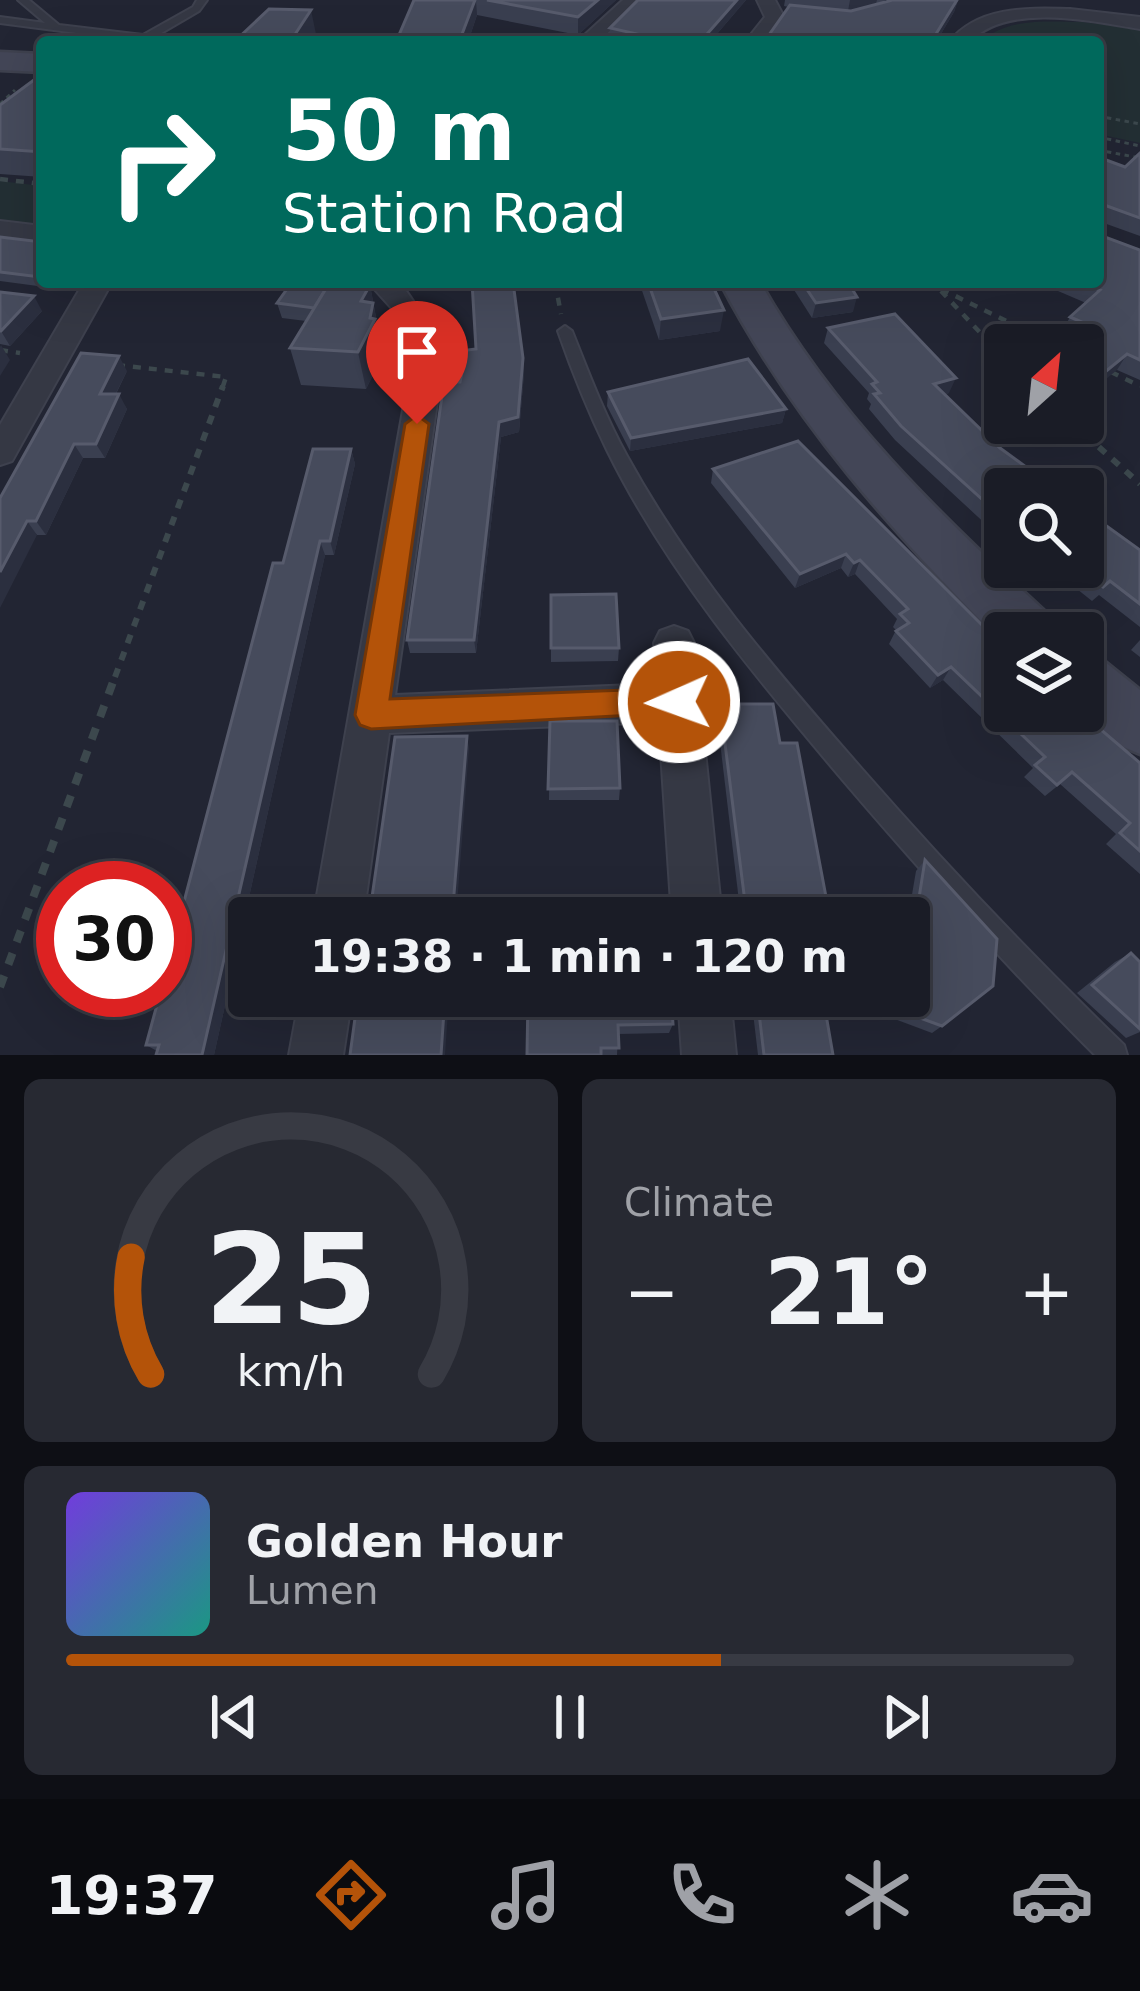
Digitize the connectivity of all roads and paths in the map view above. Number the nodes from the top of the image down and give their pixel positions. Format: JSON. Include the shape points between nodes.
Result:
{"nodes":[{"id":1,"x":23,"y":0,"type":"edge"},
{"id":2,"x":202,"y":0,"type":"edge"},
{"id":3,"x":634,"y":0,"type":"edge"},
{"id":4,"x":777,"y":8,"type":"edge"},
{"id":5,"x":0,"y":20,"type":"edge"},
{"id":6,"x":1140,"y":23,"type":"edge"},
{"id":7,"x":58,"y":29,"type":"junction"},
{"id":8,"x":110,"y":36,"type":"edge"},
{"id":9,"x":148,"y":36,"type":"edge"},
{"id":10,"x":594,"y":36,"type":"edge"},
{"id":11,"x":760,"y":36,"type":"edge"},
{"id":12,"x":964,"y":36,"type":"edge"},
{"id":13,"x":0,"y":61,"type":"edge"},
{"id":14,"x":35,"y":75,"type":"edge"},
{"id":15,"x":1,"y":112,"type":"edge"},
{"id":16,"x":1104,"y":117,"type":"edge"},
{"id":17,"x":1140,"y":124,"type":"edge"},
{"id":18,"x":1104,"y":138,"type":"edge"},
{"id":19,"x":1140,"y":146,"type":"edge"},
{"id":20,"x":1104,"y":151,"type":"edge"},
{"id":21,"x":1140,"y":158,"type":"edge"},
{"id":22,"x":0,"y":179,"type":"edge"},
{"id":23,"x":36,"y":183,"type":"edge"},
{"id":24,"x":0,"y":229,"type":"edge"},
{"id":25,"x":36,"y":233,"type":"edge"},
{"id":26,"x":95,"y":288,"type":"edge"},
{"id":27,"x":389,"y":288,"type":"edge"},
{"id":28,"x":743,"y":288,"type":"edge"},
{"id":29,"x":938,"y":288,"type":"joint"},
{"id":30,"x":1012,"y":324,"type":"edge"},
{"id":31,"x":565,"y":332,"type":"dead end"},
{"id":32,"x":984,"y":337,"type":"edge"},
{"id":33,"x":55,"y":358,"type":"junction"},
{"id":34,"x":1104,"y":369,"type":"edge"},
{"id":35,"x":1140,"y":386,"type":"edge"},
{"id":36,"x":1095,"y":444,"type":"edge"},
{"id":37,"x":0,"y":453,"type":"edge"},
{"id":38,"x":1140,"y":484,"type":"edge"},
{"id":39,"x":1008,"y":612,"type":"edge"},
{"id":40,"x":674,"y":643,"type":"dead end"},
{"id":41,"x":1104,"y":696,"type":"edge"},
{"id":42,"x":679,"y":702,"type":"junction"},
{"id":43,"x":371,"y":715,"type":"junction"},
{"id":44,"x":1140,"y":726,"type":"edge"},
{"id":45,"x":341,"y":897,"type":"edge"},
{"id":46,"x":696,"y":897,"type":"edge"},
{"id":47,"x":0,"y":987,"type":"edge"},
{"id":48,"x":322,"y":1017,"type":"edge"},
{"id":49,"x":706,"y":1017,"type":"edge"},
{"id":50,"x":316,"y":1055,"type":"edge"},
{"id":51,"x":710,"y":1055,"type":"edge"},
{"id":52,"x":1114,"y":1055,"type":"edge"}],
"edges":[{"from":1,"to":7,"type":"lane"},
{"from":2,"to":9,"type":"lane"},
{"from":3,"to":10,"type":"street"},
{"from":4,"to":11,"type":"street"},
{"from":5,"to":7,"type":"lane"},
{"from":6,"to":12,"type":"street","via":[[1006,14]]},
{"from":7,"to":8,"type":"lane"},
{"from":13,"to":14,"type":"street"},
{"from":14,"to":15,"type":"path"},
{"from":16,"to":17,"type":"path"},
{"from":18,"to":19,"type":"path"},
{"from":20,"to":21,"type":"path"},
{"from":22,"to":23,"type":"path"},
{"from":24,"to":25,"type":"street"},
{"from":26,"to":33,"type":"street"},
{"from":27,"to":43,"type":"street","via":[[406,303],[424,382]]},
{"from":28,"to":39,"type":"street","via":[[788,365],[910,520]]},
{"from":29,"to":30,"type":"path"},
{"from":29,"to":32,"type":"path"},
{"from":31,"to":52,"type":"lane","via":[[605,430],[722,620],[993,937]]},
{"from":33,"to":37,"type":"street"},
{"from":33,"to":47,"type":"path","via":[[226,377]]},
{"from":34,"to":35,"type":"path"},
{"from":36,"to":38,"type":"path"},
{"from":40,"to":42,"type":"street"},
{"from":41,"to":44,"type":"street"},
{"from":42,"to":43,"type":"street"},
{"from":42,"to":46,"type":"street"},
{"from":43,"to":45,"type":"street"},
{"from":48,"to":50,"type":"street"},
{"from":49,"to":51,"type":"street"}]}
